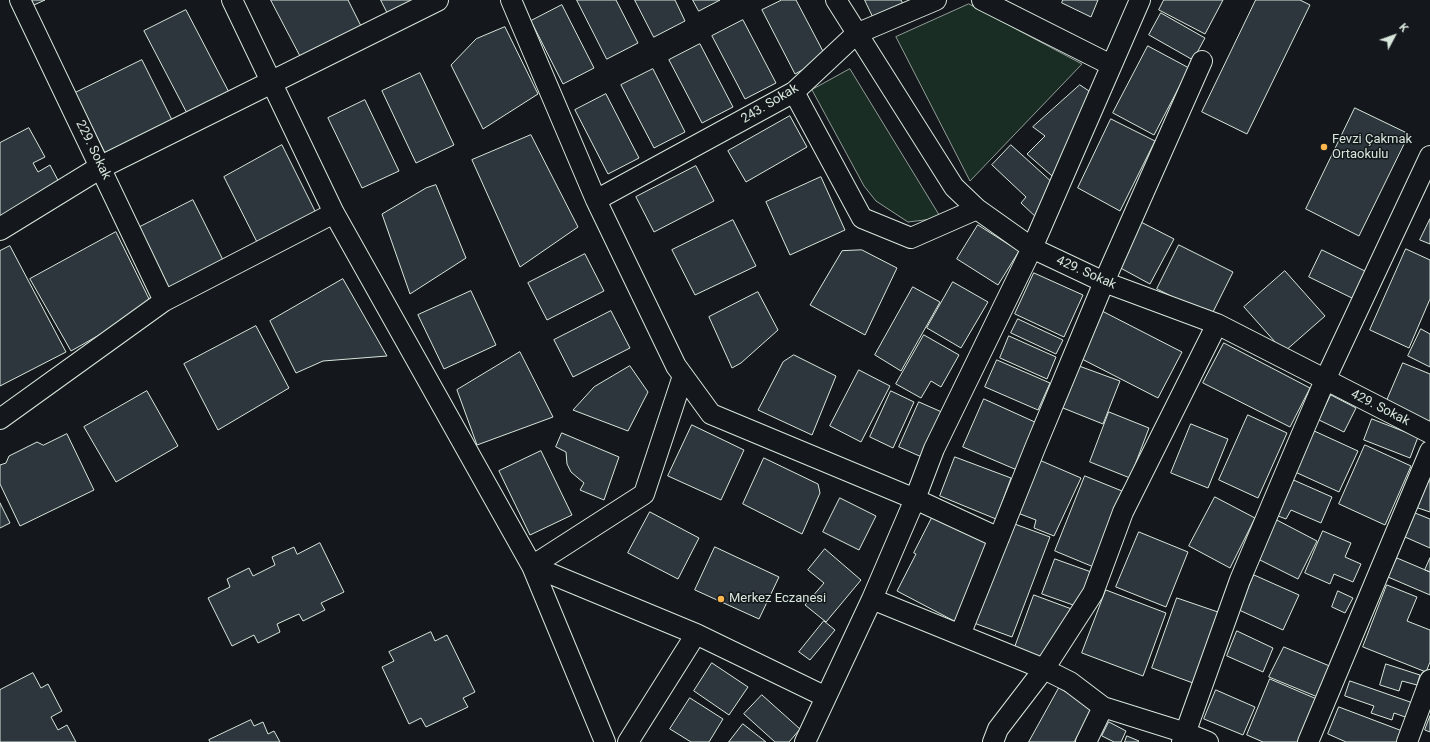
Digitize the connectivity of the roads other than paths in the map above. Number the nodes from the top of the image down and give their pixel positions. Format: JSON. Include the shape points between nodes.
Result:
{"nodes":[{"id":1,"x":20,"y":0,"type":"edge"},
{"id":2,"x":232,"y":0,"type":"edge"},
{"id":3,"x":437,"y":0,"type":"edge"},
{"id":4,"x":512,"y":0,"type":"edge"},
{"id":5,"x":836,"y":0,"type":"edge"},
{"id":6,"x":936,"y":0,"type":"edge"},
{"id":7,"x":982,"y":0,"type":"edge"},
{"id":8,"x":1140,"y":0,"type":"edge"},
{"id":9,"x":856,"y":34,"type":"junction"},
{"id":10,"x":1202,"y":61,"type":"dead end"},
{"id":11,"x":1111,"y":65,"type":"junction"},
{"id":12,"x":272,"y":82,"type":"junction"},
{"id":13,"x":794,"y":92,"type":"junction"},
{"id":14,"x":1430,"y":156,"type":"edge"},
{"id":15,"x":101,"y":167,"type":"junction"},
{"id":16,"x":1424,"y":184,"type":"edge"},
{"id":17,"x":596,"y":200,"type":"junction"},
{"id":18,"x":977,"y":209,"type":"junction"},
{"id":19,"x":334,"y":213,"type":"junction"},
{"id":20,"x":0,"y":229,"type":"edge"},
{"id":21,"x":1032,"y":248,"type":"junction"},
{"id":22,"x":1104,"y":282,"type":"junction"},
{"id":23,"x":164,"y":301,"type":"junction"},
{"id":24,"x":1217,"y":324,"type":"junction"},
{"id":25,"x":683,"y":376,"type":"junction"},
{"id":26,"x":1325,"y":380,"type":"junction"},
{"id":27,"x":0,"y":419,"type":"edge"},
{"id":28,"x":1430,"y":433,"type":"edge"},
{"id":29,"x":1430,"y":451,"type":"edge"},
{"id":30,"x":915,"y":499,"type":"junction"},
{"id":31,"x":999,"y":538,"type":"junction"},
{"id":32,"x":532,"y":566,"type":"junction"},
{"id":33,"x":872,"y":599,"type":"junction"},
{"id":34,"x":696,"y":634,"type":"junction"},
{"id":35,"x":960,"y":635,"type":"junction"},
{"id":36,"x":1044,"y":669,"type":"junction"},
{"id":37,"x":1430,"y":680,"type":"edge"},
{"id":38,"x":826,"y":697,"type":"junction"},
{"id":39,"x":1103,"y":707,"type":"junction"},
{"id":40,"x":1184,"y":737,"type":"edge"},
{"id":41,"x":605,"y":742,"type":"edge"},
{"id":42,"x":628,"y":742,"type":"edge"},
{"id":43,"x":805,"y":742,"type":"edge"},
{"id":44,"x":993,"y":742,"type":"edge"},
{"id":45,"x":1086,"y":742,"type":"edge"},
{"id":46,"x":1208,"y":742,"type":"edge"},
{"id":47,"x":1308,"y":742,"type":"edge"},
{"id":48,"x":1406,"y":742,"type":"edge"}],
"edges":[{"from":1,"to":15,"type":"street","name":"229. Sokak"},
{"from":2,"to":12,"type":"street"},
{"from":3,"to":12,"type":"street"},
{"from":4,"to":17,"type":"street"},
{"from":5,"to":9,"type":"street","name":"429. Sokak"},
{"from":6,"to":9,"type":"street","name":"243. Sokak"},
{"from":7,"to":11,"type":"street"},
{"from":8,"to":11,"type":"street"},
{"from":9,"to":13,"type":"street","name":"243. Sokak"},
{"from":9,"to":18,"type":"street","name":"429. Sokak","via":[[954,187]]},
{"from":10,"to":22,"type":"street"},
{"from":11,"to":21,"type":"street"},
{"from":12,"to":15,"type":"street"},
{"from":12,"to":19,"type":"street"},
{"from":13,"to":17,"type":"street","name":"243. Sokak"},
{"from":13,"to":18,"type":"street","via":[[862,218],[911,238]]},
{"from":14,"to":16,"type":"street"},
{"from":15,"to":20,"type":"street"},
{"from":15,"to":23,"type":"street","name":"229. Sokak"},
{"from":16,"to":26,"type":"street"},
{"from":17,"to":25,"type":"street"},
{"from":18,"to":21,"type":"street","name":"429. Sokak"},
{"from":19,"to":23,"type":"street"},
{"from":19,"to":32,"type":"street"},
{"from":21,"to":22,"type":"street","name":"429. Sokak"},
{"from":21,"to":30,"type":"street","via":[[934,449]]},
{"from":22,"to":24,"type":"street","name":"429. Sokak"},
{"from":22,"to":31,"type":"street"},
{"from":23,"to":27,"type":"street"},
{"from":24,"to":26,"type":"street","name":"429. Sokak"},
{"from":24,"to":36,"type":"street","via":[[1124,512],[1093,593]]},
{"from":25,"to":30,"type":"street","via":[[712,414]]},
{"from":25,"to":32,"type":"street","via":[[644,494]]},
{"from":26,"to":28,"type":"street","name":"429. Sokak"},
{"from":26,"to":40,"type":"street","via":[[1240,580]]},
{"from":29,"to":47,"type":"street"},
{"from":30,"to":31,"type":"street"},
{"from":30,"to":33,"type":"street"},
{"from":31,"to":35,"type":"street"},
{"from":32,"to":34,"type":"street"},
{"from":32,"to":41,"type":"street"},
{"from":33,"to":35,"type":"street"},
{"from":33,"to":38,"type":"street"},
{"from":34,"to":38,"type":"street"},
{"from":34,"to":42,"type":"street"},
{"from":35,"to":36,"type":"street"},
{"from":36,"to":39,"type":"street","via":[[1070,682]]},
{"from":36,"to":44,"type":"street","via":[[998,729]]},
{"from":37,"to":48,"type":"street"},
{"from":38,"to":43,"type":"street"},
{"from":39,"to":40,"type":"street"},
{"from":39,"to":45,"type":"street"},
{"from":40,"to":46,"type":"street"}]}
